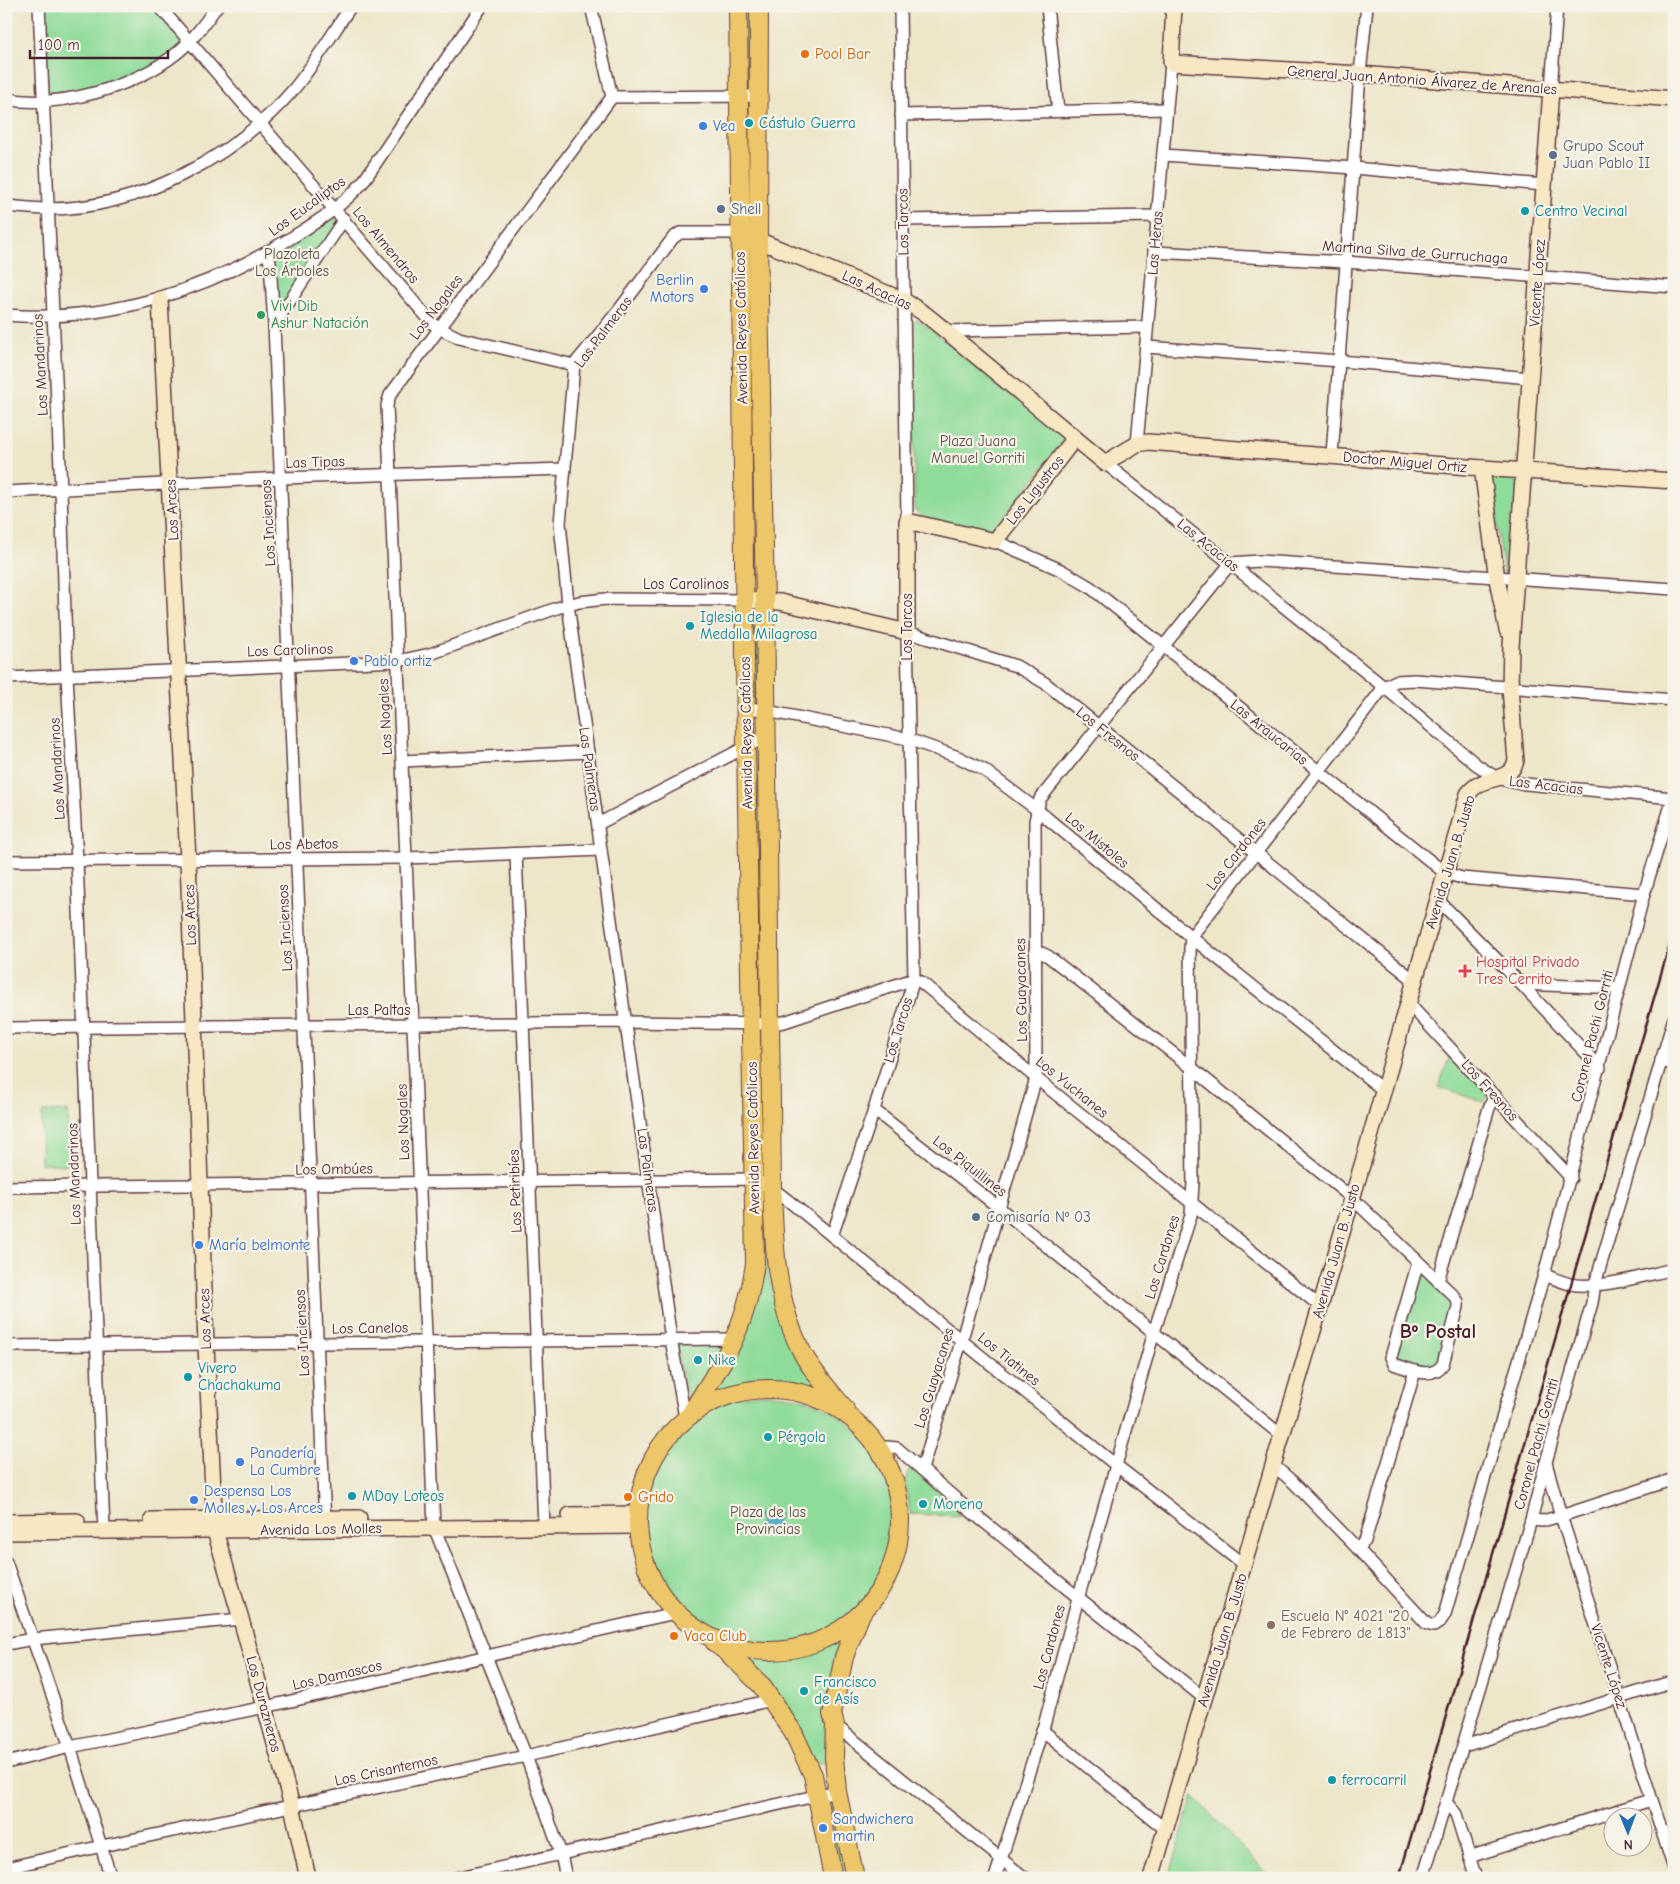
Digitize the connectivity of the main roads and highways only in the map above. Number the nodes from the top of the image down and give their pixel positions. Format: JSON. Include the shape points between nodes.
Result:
{"nodes":[{"id":1,"x":738,"y":6,"type":"edge"},
{"id":2,"x":759,"y":6,"type":"edge"},
{"id":3,"x":845,"y":1409,"type":"junction"},
{"id":4,"x":688,"y":1417,"type":"junction"},
{"id":5,"x":880,"y":1595,"type":"junction"},
{"id":6,"x":860,"y":1616,"type":"junction"},
{"id":7,"x":708,"y":1638,"type":"junction"},
{"id":8,"x":835,"y":1725,"type":"junction"},
{"id":9,"x":833,"y":1878,"type":"edge"},
{"id":10,"x":855,"y":1878,"type":"edge"}],
"edges":[{"from":1,"to":4,"type":"main road","name":"Avenida Reyes Católicos","via":[[754,1263],[750,1287],[733,1339]]},
{"from":2,"to":3,"type":"main road","name":"Avenida Reyes Católicos","via":[[758,241],[774,1243],[778,1282],[803,1353]]},
{"from":3,"to":4,"type":"main road","via":[[812,1396],[767,1390],[730,1395],[705,1405]]},
{"from":3,"to":5,"type":"main road","name":"Avenida Reyes Católicos","via":[[872,1435],[889,1466],[896,1490],[900,1550]]},
{"from":4,"to":7,"type":"main road","via":[[658,1450],[648,1469],[641,1487],[636,1520],[641,1555],[656,1587],[675,1613]]},
{"from":5,"to":6,"type":"main road"},
{"from":5,"to":8,"type":"main road","via":[[853,1657]]},
{"from":6,"to":7,"type":"main road","via":[[825,1637],[783,1650],[757,1651]]},
{"from":6,"to":8,"type":"main road","via":[[844,1657],[832,1714]]},
{"from":7,"to":9,"type":"main road","via":[[761,1685],[792,1732],[818,1796]]},
{"from":8,"to":10,"type":"main road","via":[[838,1791]]}]}
